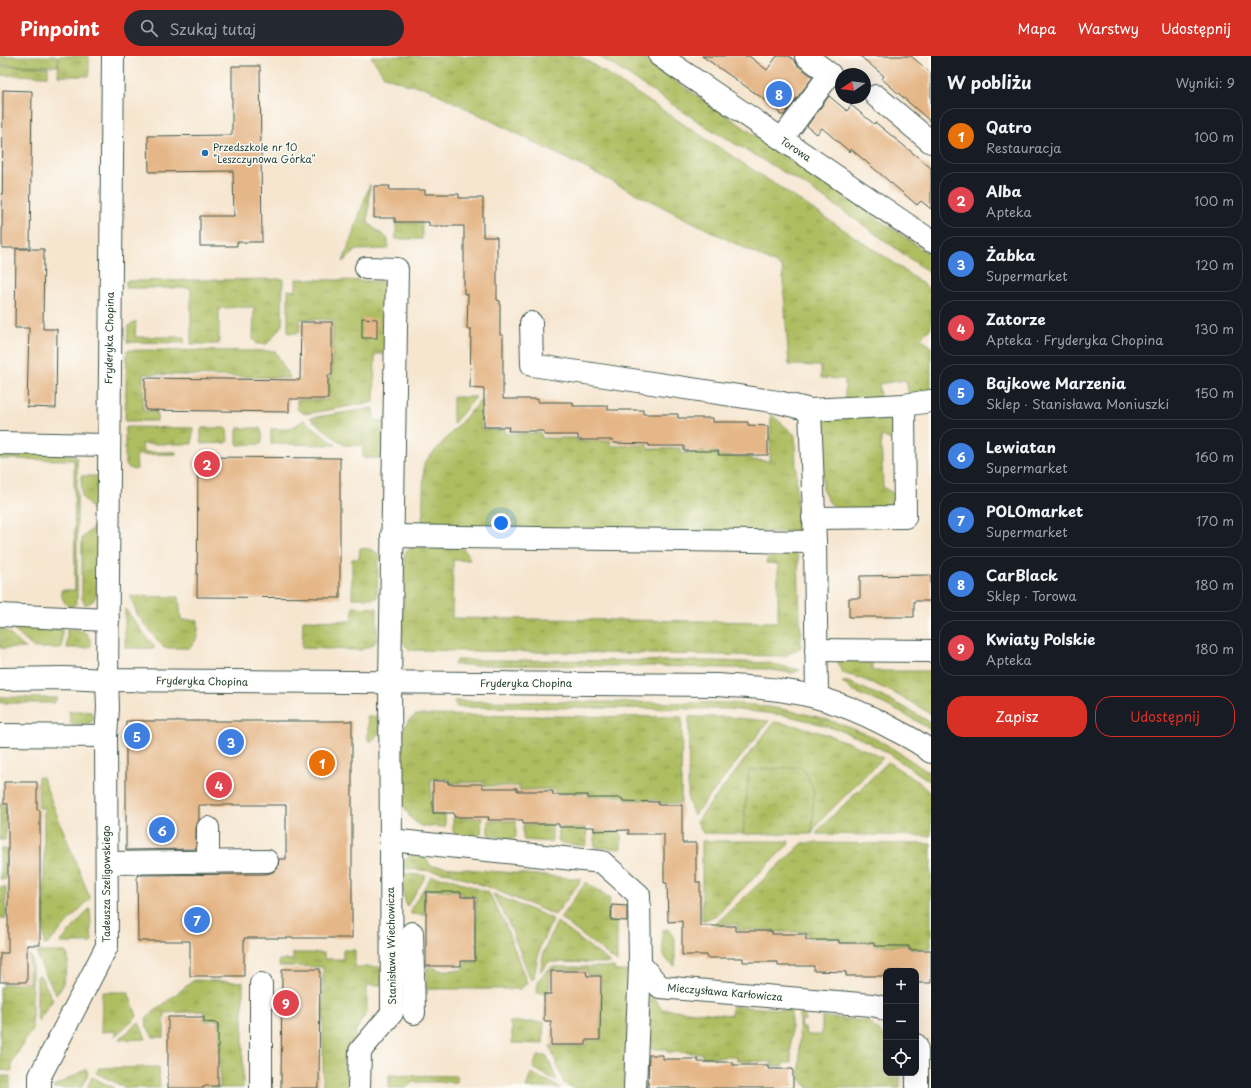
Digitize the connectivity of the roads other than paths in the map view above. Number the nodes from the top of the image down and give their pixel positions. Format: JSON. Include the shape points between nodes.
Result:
{"nodes":[{"id":1,"x":113,"y":56,"type":"edge"},
{"id":2,"x":806,"y":56,"type":"edge"},
{"id":3,"x":667,"y":58,"type":"edge"},
{"id":4,"x":876,"y":96,"type":"dead end"},
{"id":5,"x":782,"y":139,"type":"junction"},
{"id":6,"x":931,"y":142,"type":"edge"},
{"id":7,"x":931,"y":242,"type":"edge"},
{"id":8,"x":366,"y":268,"type":"dead end"},
{"id":9,"x":531,"y":323,"type":"dead end"},
{"id":10,"x":931,"y":401,"type":"edge"},
{"id":11,"x":904,"y":405,"type":"junction"},
{"id":12,"x":810,"y":410,"type":"junction"},
{"id":13,"x":0,"y":443,"type":"edge"},
{"id":14,"x":108,"y":445,"type":"junction"},
{"id":15,"x":813,"y":518,"type":"junction"},
{"id":16,"x":392,"y":536,"type":"junction"},
{"id":17,"x":814,"y":542,"type":"junction"},
{"id":18,"x":0,"y":615,"type":"edge"},
{"id":19,"x":108,"y":620,"type":"junction"},
{"id":20,"x":816,"y":650,"type":"junction"},
{"id":21,"x":931,"y":651,"type":"edge"},
{"id":22,"x":0,"y":679,"type":"edge"},
{"id":23,"x":107,"y":680,"type":"junction"},
{"id":24,"x":390,"y":682,"type":"junction"},
{"id":25,"x":817,"y":697,"type":"junction"},
{"id":26,"x":0,"y":735,"type":"edge"},
{"id":27,"x":106,"y":736,"type":"junction"},
{"id":28,"x":931,"y":752,"type":"edge"},
{"id":29,"x":208,"y":828,"type":"dead end"},
{"id":30,"x":390,"y":840,"type":"junction"},
{"id":31,"x":267,"y":860,"type":"dead end"},
{"id":32,"x":208,"y":861,"type":"junction"},
{"id":33,"x":107,"y":863,"type":"junction"},
{"id":34,"x":412,"y":933,"type":"dead end"},
{"id":35,"x":640,"y":964,"type":"junction"},
{"id":36,"x":261,"y":984,"type":"dead end"},
{"id":37,"x":883,"y":1008,"type":"edge"},
{"id":38,"x":414,"y":1013,"type":"dead end"},
{"id":39,"x":917,"y":1076,"type":"edge"},
{"id":40,"x":40,"y":1088,"type":"edge"},
{"id":41,"x":261,"y":1088,"type":"edge"},
{"id":42,"x":359,"y":1088,"type":"edge"},
{"id":43,"x":635,"y":1088,"type":"edge"},
{"id":44,"x":917,"y":1088,"type":"edge"}],
"edges":[{"from":1,"to":14,"type":"street","name":"Fryderyka Chopina"},
{"from":2,"to":5,"type":"street","via":[[830,74]]},
{"from":3,"to":5,"type":"street","name":"Torowa"},
{"from":4,"to":6,"type":"street"},
{"from":5,"to":7,"type":"street","name":"Torowa"},
{"from":8,"to":16,"type":"street","name":"Stanisława Wiechowicza","via":[[397,269]]},
{"from":9,"to":12,"type":"street","via":[[532,365],[778,402]]},
{"from":10,"to":11,"type":"street"},
{"from":11,"to":12,"type":"street"},
{"from":11,"to":15,"type":"street","via":[[905,517]]},
{"from":12,"to":15,"type":"street"},
{"from":13,"to":14,"type":"street"},
{"from":14,"to":19,"type":"street","name":"Fryderyka Chopina"},
{"from":15,"to":17,"type":"street"},
{"from":16,"to":17,"type":"street"},
{"from":16,"to":24,"type":"street","name":"Stanisława Wiechowicza"},
{"from":17,"to":20,"type":"street"},
{"from":18,"to":19,"type":"street"},
{"from":19,"to":23,"type":"street","name":"Fryderyka Chopina"},
{"from":20,"to":21,"type":"street"},
{"from":20,"to":25,"type":"street"},
{"from":22,"to":23,"type":"street","name":"Fryderyka Chopina"},
{"from":23,"to":24,"type":"street","name":"Fryderyka Chopina"},
{"from":23,"to":27,"type":"street","name":"Tadeusza Szeligowskiego"},
{"from":24,"to":25,"type":"street","name":"Fryderyka Chopina","via":[[717,685],[785,691]]},
{"from":24,"to":30,"type":"street","name":"Stanisława Wiechowicza"},
{"from":25,"to":28,"type":"street","name":"Fryderyka Chopina","via":[[886,724]]},
{"from":26,"to":27,"type":"street"},
{"from":27,"to":33,"type":"street","name":"Tadeusza Szeligowskiego"},
{"from":29,"to":32,"type":"street"},
{"from":30,"to":35,"type":"street","via":[[602,862],[640,895]]},
{"from":30,"to":42,"type":"street","name":"Stanisława Wiechowicza","via":[[392,1013],[360,1051]]},
{"from":31,"to":32,"type":"street"},
{"from":32,"to":33,"type":"street"},
{"from":33,"to":40,"type":"street","name":"Tadeusza Szeligowskiego","via":[[107,946],[40,1076]]},
{"from":34,"to":38,"type":"street"},
{"from":35,"to":37,"type":"street","name":"Mieczysława Karłowicza","via":[[660,987],[872,1005]]},
{"from":35,"to":43,"type":"street"},
{"from":36,"to":41,"type":"street"},
{"from":39,"to":44,"type":"street"}]}
